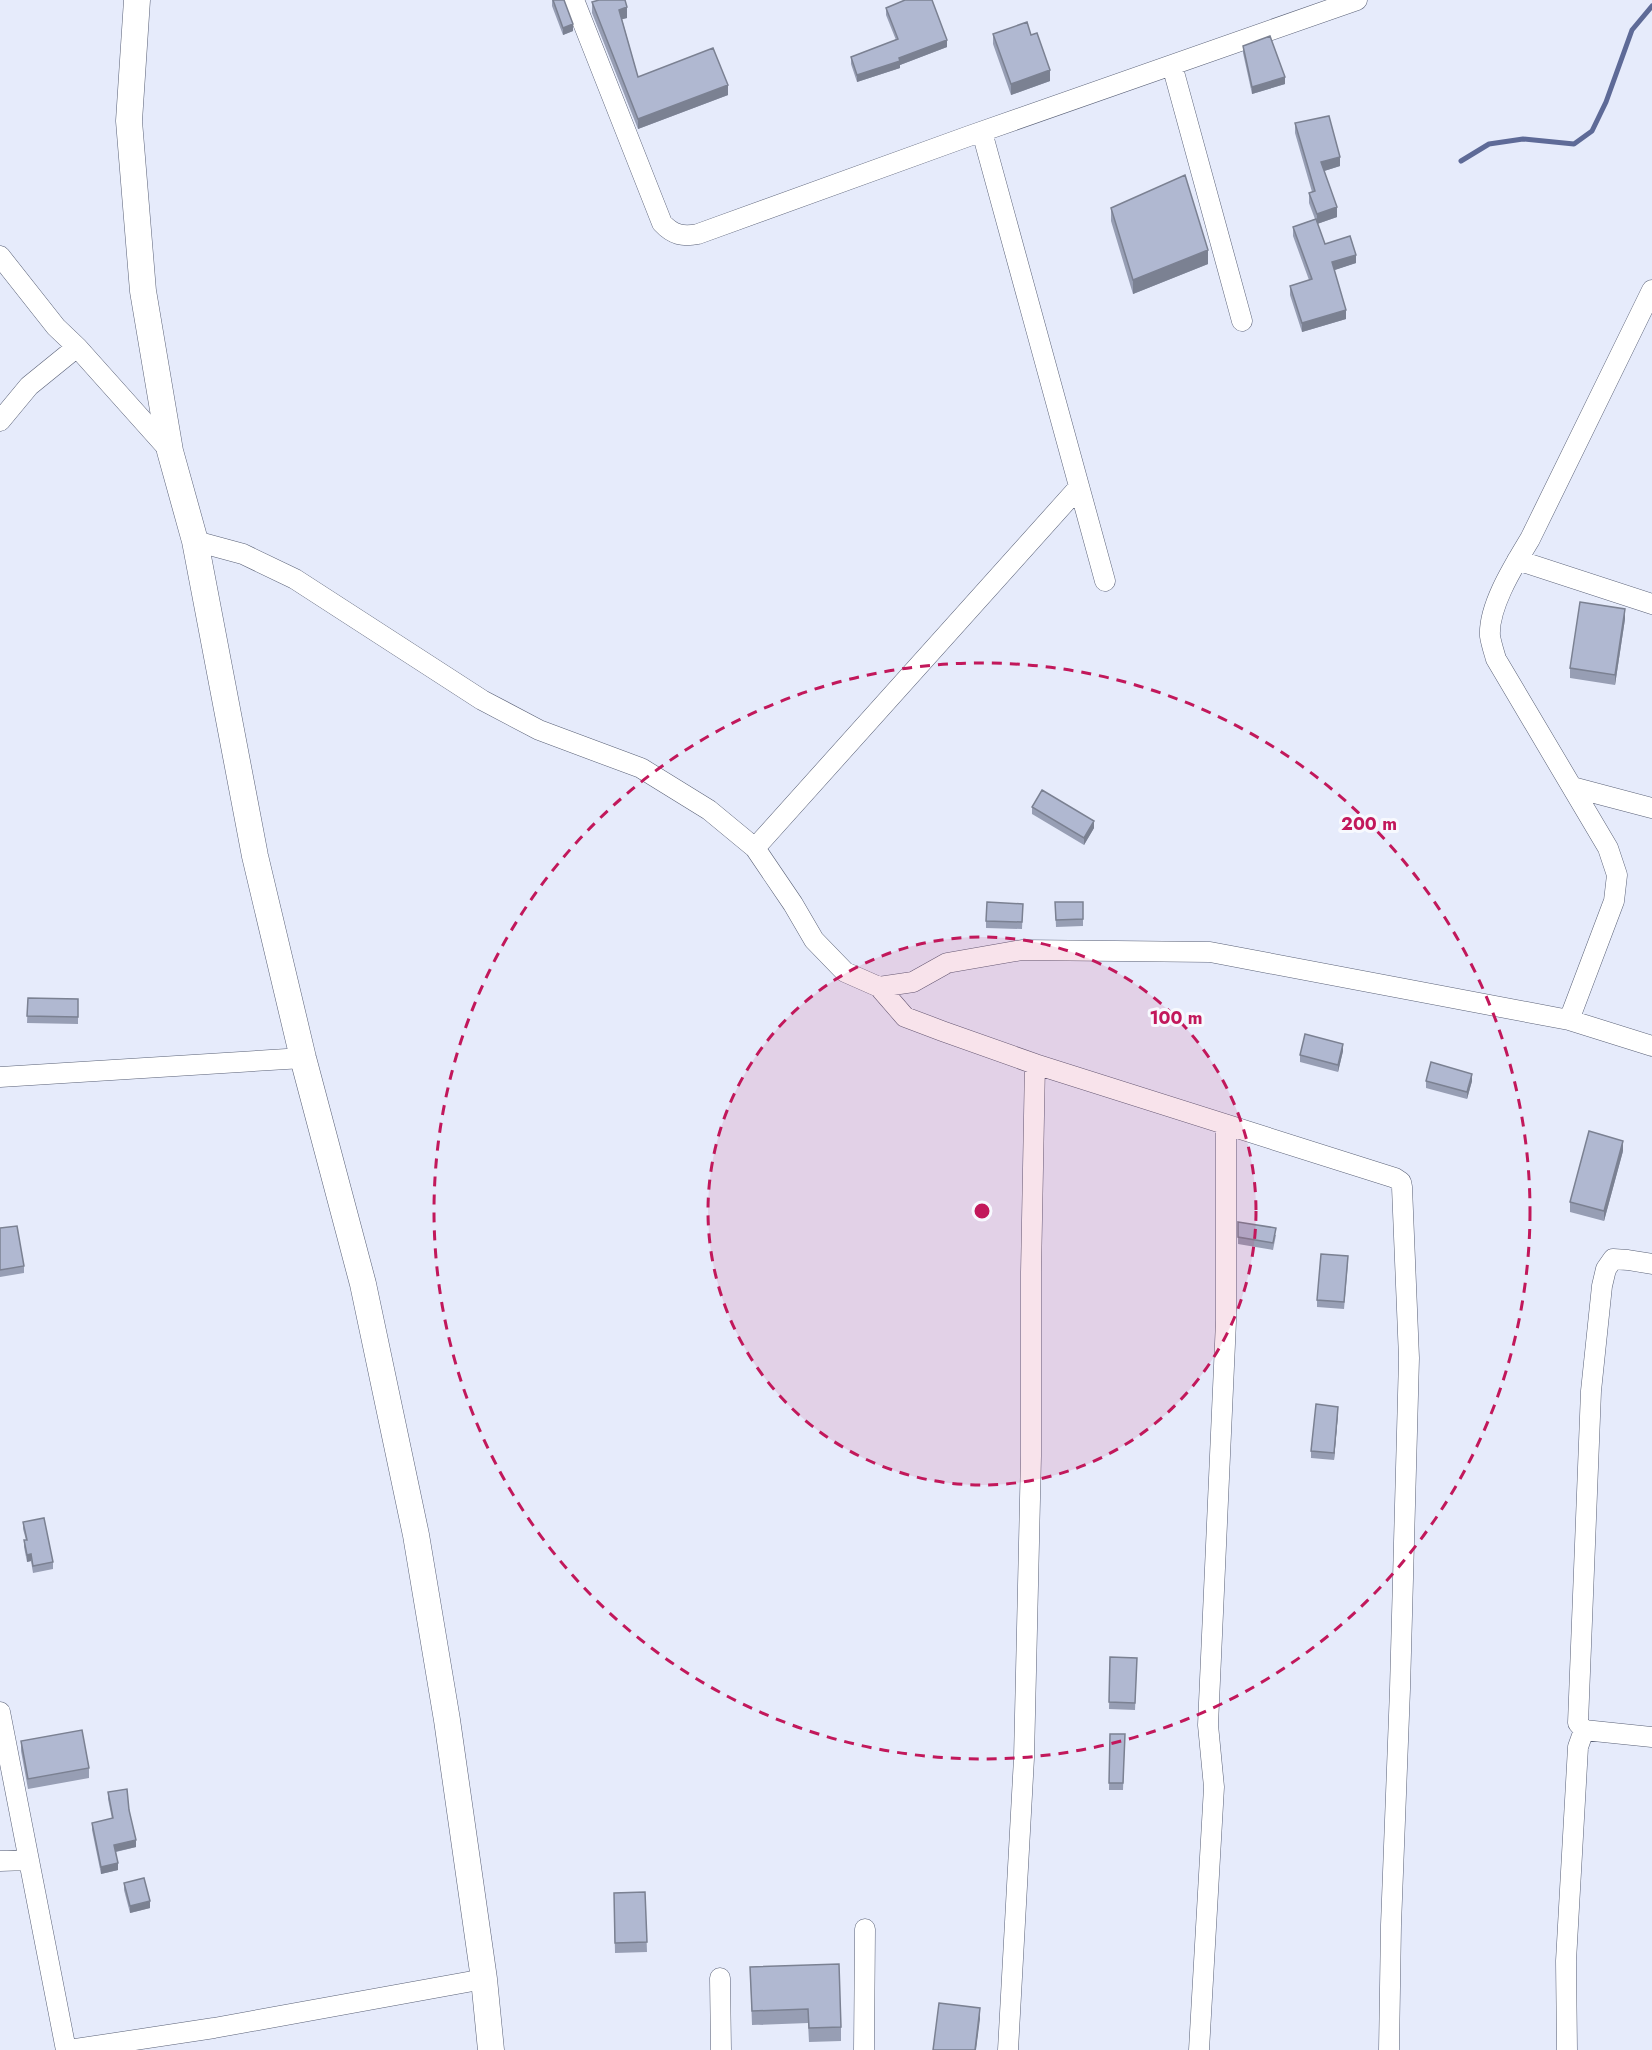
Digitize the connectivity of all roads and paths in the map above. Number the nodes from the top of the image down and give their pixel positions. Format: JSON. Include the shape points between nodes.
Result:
{"nodes":[{"id":1,"x":137,"y":0,"type":"edge"},
{"id":2,"x":575,"y":0,"type":"edge"},
{"id":3,"x":1357,"y":0,"type":"edge"},
{"id":4,"x":1172,"y":65,"type":"junction"},
{"id":5,"x":982,"y":132,"type":"junction"},
{"id":6,"x":0,"y":256,"type":"edge"},
{"id":7,"x":1652,"y":290,"type":"edge"},
{"id":8,"x":1242,"y":321,"type":"dead end"},
{"id":9,"x":77,"y":347,"type":"junction"},
{"id":10,"x":0,"y":421,"type":"edge"},
{"id":11,"x":170,"y":451,"type":"junction"},
{"id":12,"x":1079,"y":487,"type":"junction"},
{"id":13,"x":195,"y":541,"type":"junction"},
{"id":14,"x":1517,"y":560,"type":"junction"},
{"id":15,"x":1105,"y":581,"type":"dead end"},
{"id":16,"x":1652,"y":604,"type":"edge"},
{"id":17,"x":1572,"y":787,"type":"junction"},
{"id":18,"x":1652,"y":808,"type":"edge"},
{"id":19,"x":755,"y":848,"type":"junction"},
{"id":20,"x":879,"y":987,"type":"junction"},
{"id":21,"x":1569,"y":1020,"type":"junction"},
{"id":22,"x":1652,"y":1046,"type":"edge"},
{"id":23,"x":303,"y":1058,"type":"junction"},
{"id":24,"x":1035,"y":1065,"type":"junction"},
{"id":25,"x":0,"y":1077,"type":"edge"},
{"id":26,"x":1226,"y":1125,"type":"junction"},
{"id":27,"x":1652,"y":1264,"type":"edge"},
{"id":28,"x":0,"y":1712,"type":"edge"},
{"id":29,"x":1584,"y":1730,"type":"junction"},
{"id":30,"x":1652,"y":1737,"type":"edge"},
{"id":31,"x":28,"y":1860,"type":"junction"},
{"id":32,"x":0,"y":1861,"type":"edge"},
{"id":33,"x":865,"y":1929,"type":"dead end"},
{"id":34,"x":720,"y":1978,"type":"dead end"},
{"id":35,"x":484,"y":1979,"type":"junction"},
{"id":36,"x":67,"y":2050,"type":"edge"},
{"id":37,"x":491,"y":2050,"type":"edge"},
{"id":38,"x":721,"y":2050,"type":"edge"},
{"id":39,"x":864,"y":2050,"type":"edge"},
{"id":40,"x":1008,"y":2050,"type":"edge"},
{"id":41,"x":1198,"y":2050,"type":"edge"},
{"id":42,"x":1389,"y":2050,"type":"edge"},
{"id":43,"x":1567,"y":2050,"type":"edge"}],
"edges":[{"from":1,"to":11,"type":"main road","via":[[129,121],[143,291]]},
{"from":2,"to":5,"type":"street","via":[[662,223],[670,232],[699,234]]},
{"from":3,"to":4,"type":"street"},
{"from":4,"to":5,"type":"street"},
{"from":4,"to":8,"type":"street"},
{"from":5,"to":12,"type":"street"},
{"from":6,"to":9,"type":"street","via":[[56,327]]},
{"from":7,"to":14,"type":"street"},
{"from":9,"to":10,"type":"street","via":[[29,386]]},
{"from":9,"to":11,"type":"street"},
{"from":11,"to":13,"type":"main road"},
{"from":12,"to":15,"type":"street"},
{"from":12,"to":19,"type":"street"},
{"from":13,"to":19,"type":"street","via":[[243,554],[295,579],[482,700],[538,730],[641,768],[709,810]]},
{"from":13,"to":23,"type":"main road","via":[[255,856]]},
{"from":14,"to":16,"type":"street"},
{"from":14,"to":17,"type":"street","via":[[1493,611],[1490,636],[1496,659]]},
{"from":17,"to":18,"type":"street"},
{"from":17,"to":21,"type":"street","via":[[1608,848],[1617,875],[1614,901]]},
{"from":19,"to":20,"type":"street","via":[[814,940],[845,972]]},
{"from":20,"to":21,"type":"street","via":[[913,982],[947,963],[1022,950],[1210,952]]},
{"from":20,"to":24,"type":"street","via":[[905,1017]]},
{"from":21,"to":22,"type":"street"},
{"from":23,"to":25,"type":"street"},
{"from":23,"to":35,"type":"main road","via":[[363,1284],[416,1535]]},
{"from":24,"to":26,"type":"street"},
{"from":24,"to":40,"type":"street","via":[[1024,1758]]},
{"from":26,"to":41,"type":"street","via":[[1226,1321],[1208,1725],[1214,1787]]},
{"from":26,"to":42,"type":"street","via":[[1395,1178],[1402,1186],[1409,1358]]},
{"from":27,"to":29,"type":"street","via":[[1612,1259],[1602,1286],[1591,1390],[1583,1555],[1578,1723]]},
{"from":28,"to":31,"type":"street"},
{"from":29,"to":30,"type":"street"},
{"from":29,"to":43,"type":"street","via":[[1578,1747],[1569,1886]]},
{"from":31,"to":32,"type":"street"},
{"from":31,"to":36,"type":"street"},
{"from":33,"to":39,"type":"street"},
{"from":34,"to":38,"type":"street"},
{"from":35,"to":36,"type":"street"},
{"from":35,"to":37,"type":"main road"}]}
